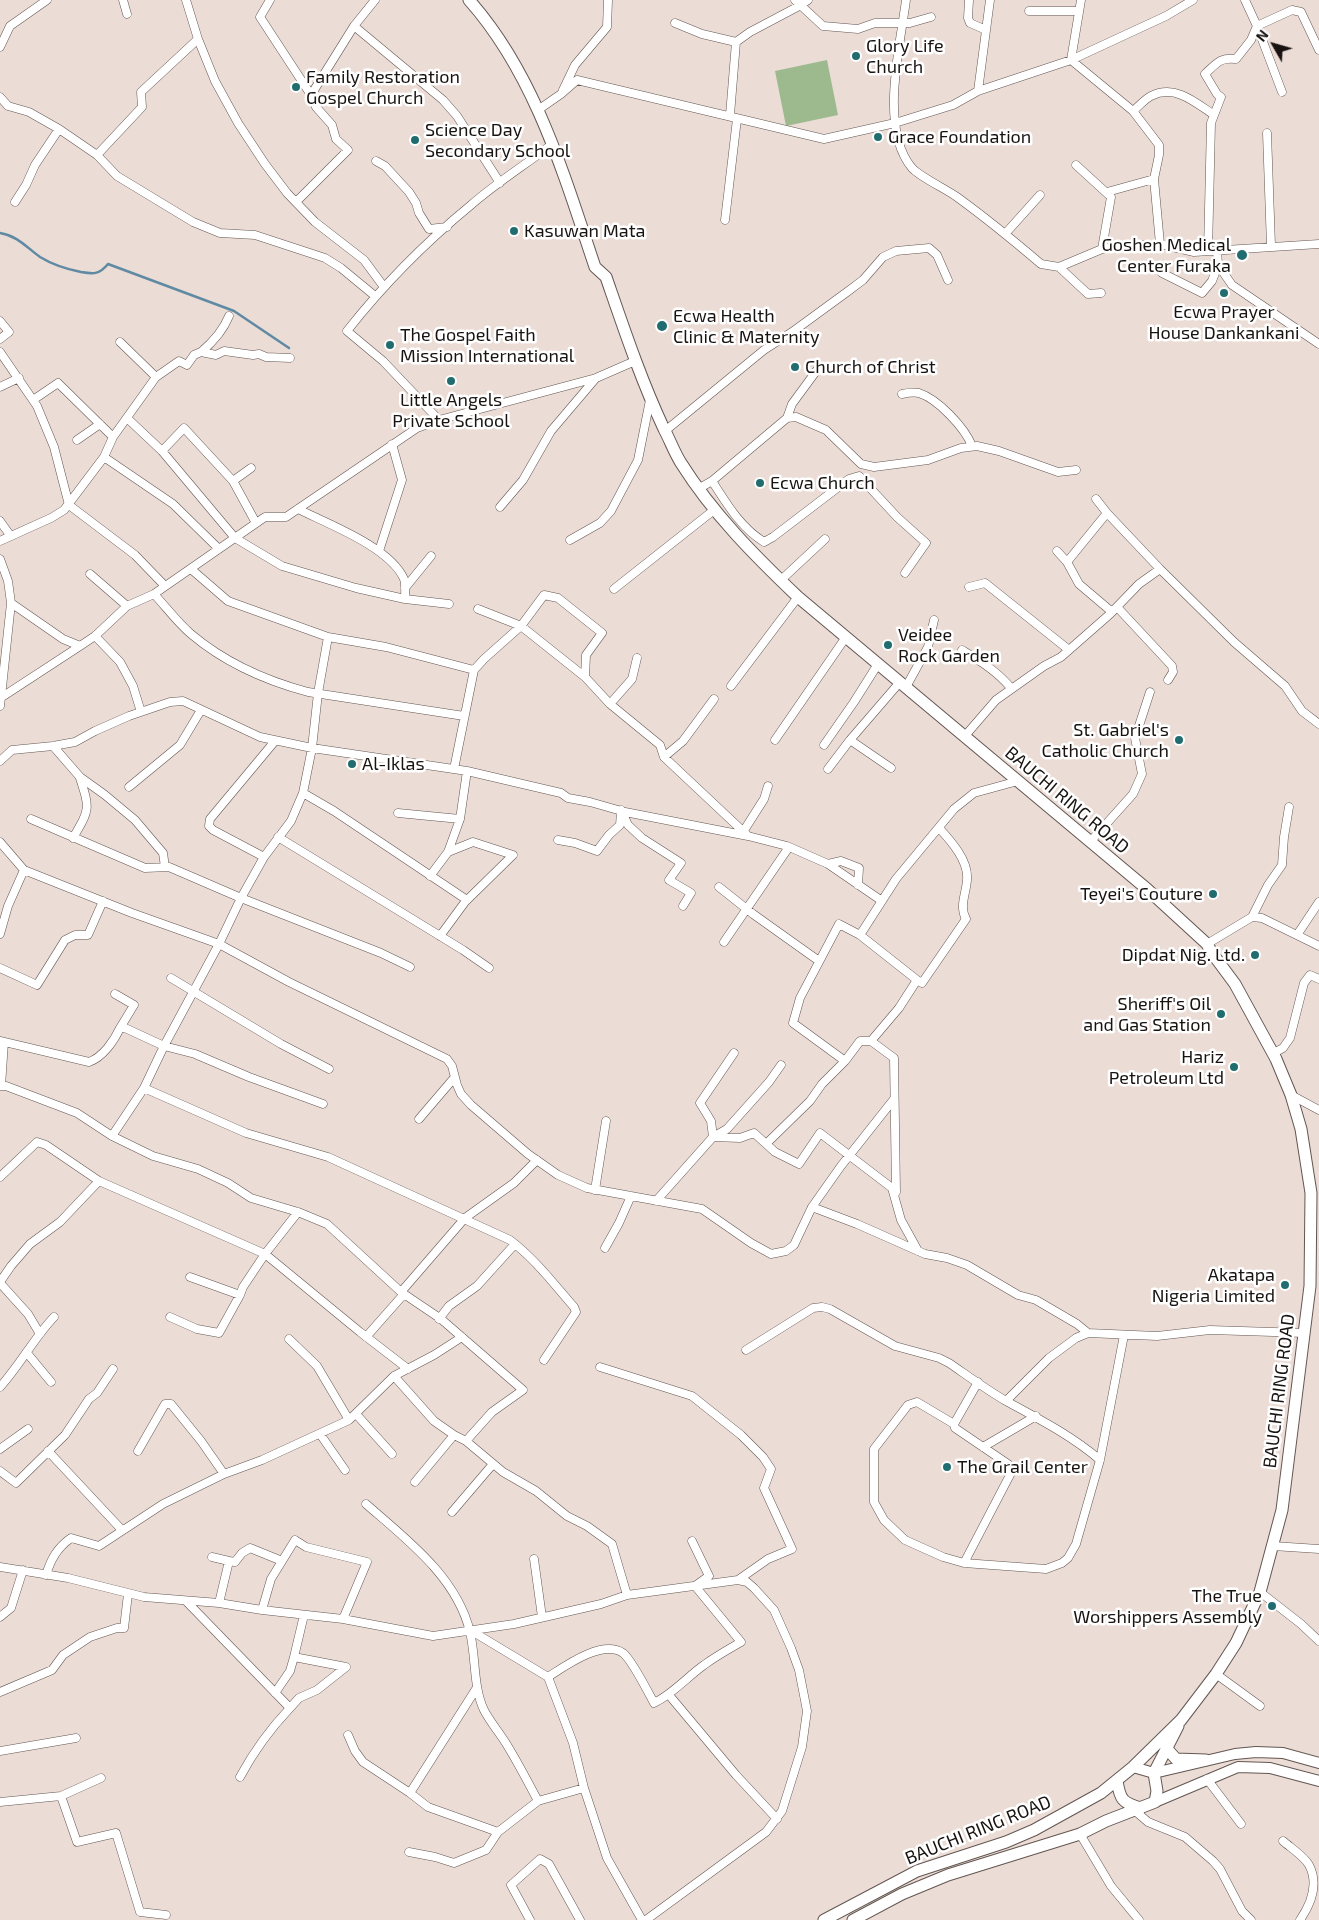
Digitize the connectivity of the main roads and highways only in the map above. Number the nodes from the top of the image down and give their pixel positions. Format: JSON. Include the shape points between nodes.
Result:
{"nodes":[{"id":1,"x":469,"y":0,"type":"edge"},
{"id":2,"x":1181,"y":1720,"type":"junction"},
{"id":3,"x":1167,"y":1749,"type":"junction"},
{"id":4,"x":1206,"y":1760,"type":"junction"},
{"id":5,"x":1319,"y":1763,"type":"edge"},
{"id":6,"x":1132,"y":1767,"type":"junction"},
{"id":7,"x":1154,"y":1773,"type":"junction"},
{"id":8,"x":1117,"y":1781,"type":"junction"},
{"id":9,"x":1319,"y":1781,"type":"edge"},
{"id":10,"x":1155,"y":1802,"type":"junction"},
{"id":11,"x":1137,"y":1809,"type":"junction"},
{"id":12,"x":824,"y":1920,"type":"edge"},
{"id":13,"x":853,"y":1920,"type":"edge"}],
"edges":[{"from":1,"to":2,"type":"main road","name":"BAUCHI RING ROAD","via":[[518,69],[538,110],[563,170],[595,267],[606,277],[650,400],[680,461],[698,489],[780,581],[1207,944],[1263,1032],[1291,1095],[1301,1129],[1311,1193],[1310,1286],[1282,1510],[1260,1592],[1240,1634],[1216,1674]]},
{"from":2,"to":3,"type":"main road","name":"BAUCHI RING ROAD"},
{"from":2,"to":6,"type":"main road","name":"BAUCHI RING ROAD"},
{"from":3,"to":4,"type":"main road","via":[[1176,1759]]},
{"from":3,"to":7,"type":"main road","name":"BAUCHI RING ROAD"},
{"from":4,"to":5,"type":"main road","via":[[1256,1752],[1283,1753]]},
{"from":4,"to":7,"type":"main road"},
{"from":6,"to":7,"type":"main road"},
{"from":6,"to":8,"type":"main road","name":"BAUCHI RING ROAD"},
{"from":7,"to":10,"type":"main road"},
{"from":8,"to":11,"type":"main road","via":[[1120,1796]]},
{"from":8,"to":12,"type":"main road","name":"BAUCHI RING ROAD","via":[[1045,1825],[1006,1842],[917,1871]]},
{"from":9,"to":10,"type":"main road","via":[[1270,1768],[1238,1767]]},
{"from":10,"to":11,"type":"main road","name":"BAUCHI RING ROAD"},
{"from":11,"to":13,"type":"main road","name":"BAUCHI RING ROAD","via":[[1080,1834],[948,1875],[902,1894]]}]}
